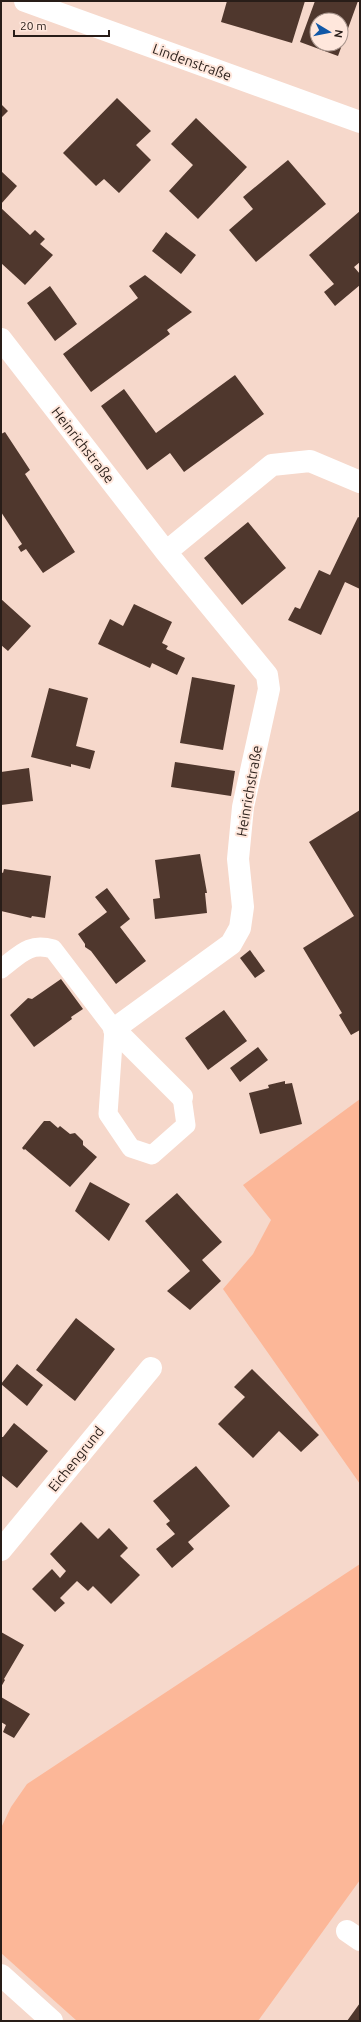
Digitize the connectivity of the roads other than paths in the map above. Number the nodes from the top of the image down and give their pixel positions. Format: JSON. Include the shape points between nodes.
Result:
{"nodes":[{"id":1,"x":25,"y":1,"type":"edge"},
{"id":2,"x":360,"y":122,"type":"edge"},
{"id":3,"x":1,"y":339,"type":"edge"},
{"id":4,"x":360,"y":482,"type":"edge"},
{"id":5,"x":166,"y":552,"type":"junction"},
{"id":6,"x":1,"y":969,"type":"edge"},
{"id":7,"x":114,"y":1029,"type":"junction"},
{"id":8,"x":182,"y":1097,"type":"joint"},
{"id":9,"x":151,"y":1368,"type":"dead end"},
{"id":10,"x":1,"y":1550,"type":"edge"},
{"id":11,"x":1,"y":1975,"type":"edge"},
{"id":12,"x":52,"y":2021,"type":"edge"}],
"edges":[{"from":1,"to":2,"type":"street","name":"Lindenstraße"},
{"from":3,"to":5,"type":"street","name":"Heinrichstraße"},
{"from":4,"to":5,"type":"street","via":[[310,461],[272,465]]},
{"from":5,"to":7,"type":"street","name":"Heinrichstraße","via":[[268,675],[269,689],[243,806],[238,859],[243,907],[240,928],[231,944]]},
{"from":6,"to":7,"type":"lane","via":[[28,949],[41,946],[53,949]]},
{"from":7,"to":8,"type":"street"},
{"from":7,"to":8,"type":"lane","via":[[108,1114],[131,1148],[152,1155],[186,1125]]},
{"from":9,"to":10,"type":"street","name":"Eichengrund"},
{"from":11,"to":12,"type":"street"}]}
